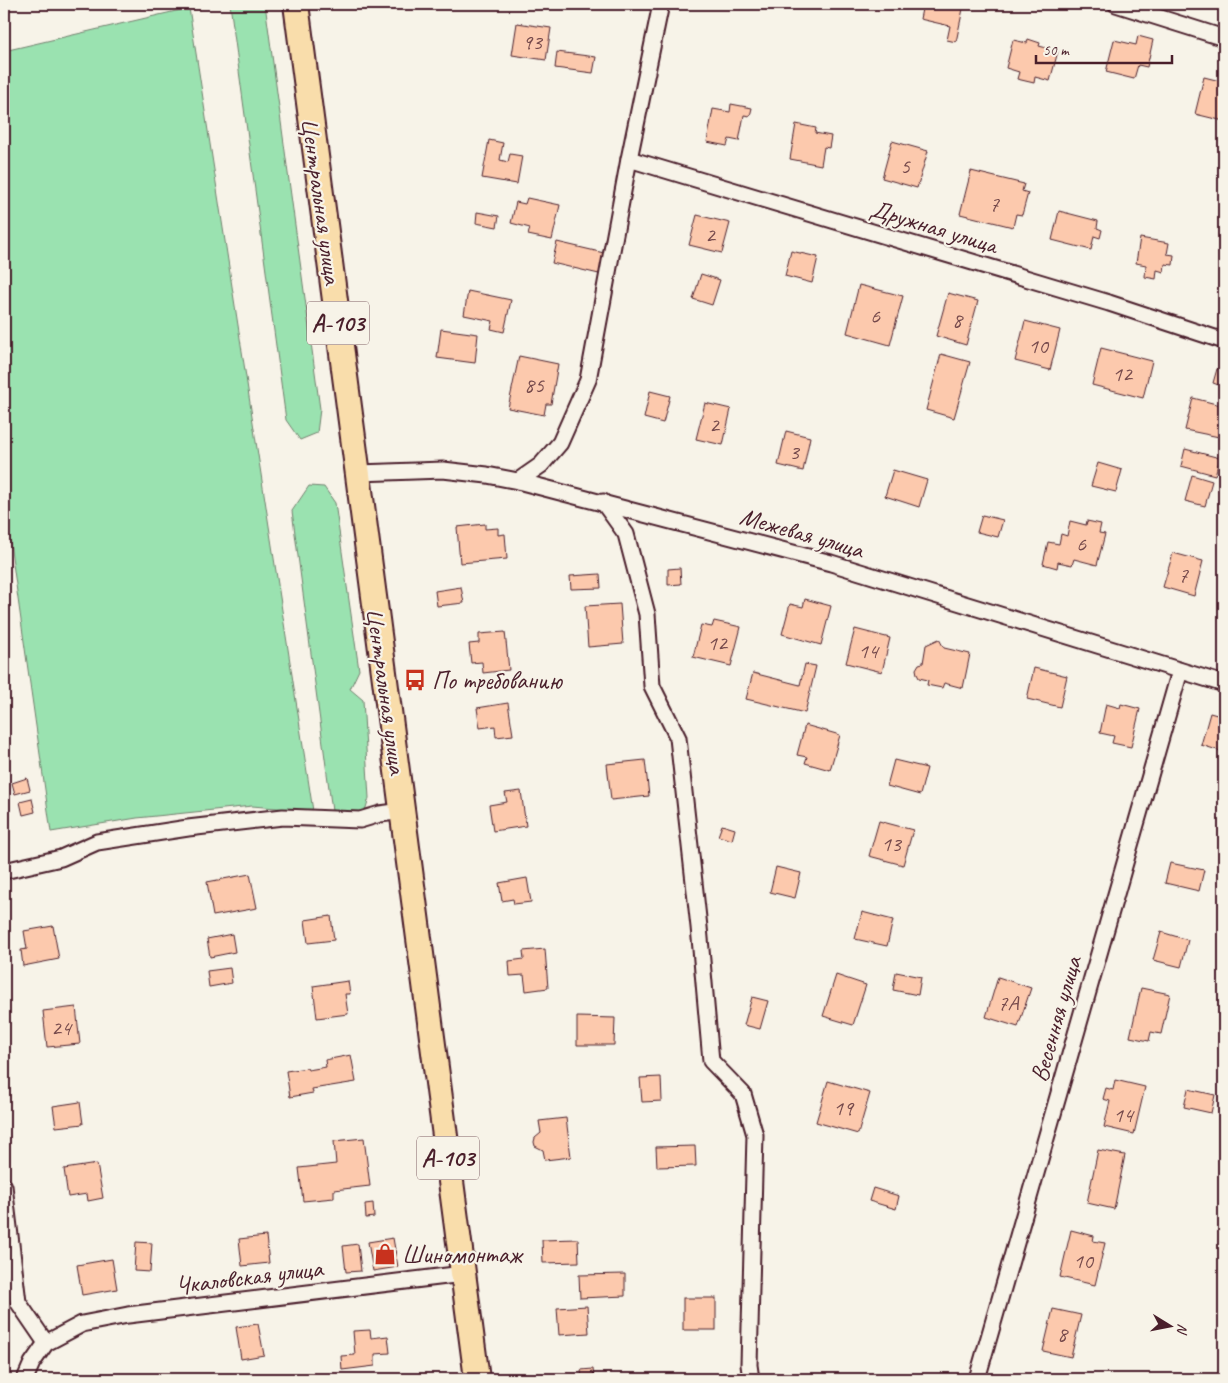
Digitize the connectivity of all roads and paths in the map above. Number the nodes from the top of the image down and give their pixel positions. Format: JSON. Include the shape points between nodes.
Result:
{"nodes":[{"id":1,"x":296,"y":4,"type":"edge"},
{"id":2,"x":661,"y":4,"type":"edge"},
{"id":3,"x":1116,"y":4,"type":"edge"},
{"id":4,"x":1224,"y":38,"type":"edge"},
{"id":5,"x":629,"y":159,"type":"junction"},
{"id":6,"x":1224,"y":341,"type":"edge"},
{"id":7,"x":359,"y":473,"type":"junction"},
{"id":8,"x":518,"y":481,"type":"junction"},
{"id":9,"x":603,"y":502,"type":"junction"},
{"id":10,"x":1180,"y":671,"type":"junction"},
{"id":11,"x":1224,"y":684,"type":"edge"},
{"id":12,"x":403,"y":811,"type":"junction"},
{"id":13,"x":4,"y":871,"type":"edge"},
{"id":14,"x":4,"y":1186,"type":"edge"},
{"id":15,"x":463,"y":1274,"type":"junction"},
{"id":16,"x":46,"y":1343,"type":"junction"},
{"id":17,"x":25,"y":1379,"type":"edge"},
{"id":18,"x":477,"y":1379,"type":"edge"},
{"id":19,"x":751,"y":1379,"type":"edge"},
{"id":20,"x":977,"y":1379,"type":"edge"}],
"edges":[{"from":1,"to":7,"type":"main road","name":"Центральная улица","number":"А-103"},
{"from":2,"to":5,"type":"street"},
{"from":3,"to":4,"type":"street"},
{"from":5,"to":6,"type":"street","name":"Дружная улица","via":[[1099,300]]},
{"from":5,"to":8,"type":"street","via":[[588,380],[560,443],[541,465]]},
{"from":7,"to":8,"type":"street","name":"Межевая улица","via":[[443,470]]},
{"from":7,"to":12,"type":"main road","name":"Центральная улица","number":"А-103"},
{"from":8,"to":9,"type":"street","name":"Межевая улица"},
{"from":9,"to":10,"type":"street","name":"Межевая улица","via":[[830,563]]},
{"from":9,"to":19,"type":"street","via":[[626,534],[647,614],[652,686],[678,738],[712,1061],[742,1094],[755,1135]]},
{"from":10,"to":11,"type":"street","name":"Межевая улица"},
{"from":10,"to":20,"type":"street","name":"Весенняя улица"},
{"from":12,"to":13,"type":"street","via":[[360,820],[283,817],[188,828],[97,842],[61,858]]},
{"from":12,"to":15,"type":"main road","name":"Центральная улица","number":"А-103"},
{"from":14,"to":16,"type":"street","via":[[18,1302]]},
{"from":15,"to":16,"type":"street","name":"Чкаловская улица","via":[[128,1315],[82,1324]]},
{"from":15,"to":18,"type":"main road","name":"Центральная улица","number":"А-103"},
{"from":16,"to":17,"type":"street","name":"Чкаловская улица"}]}
